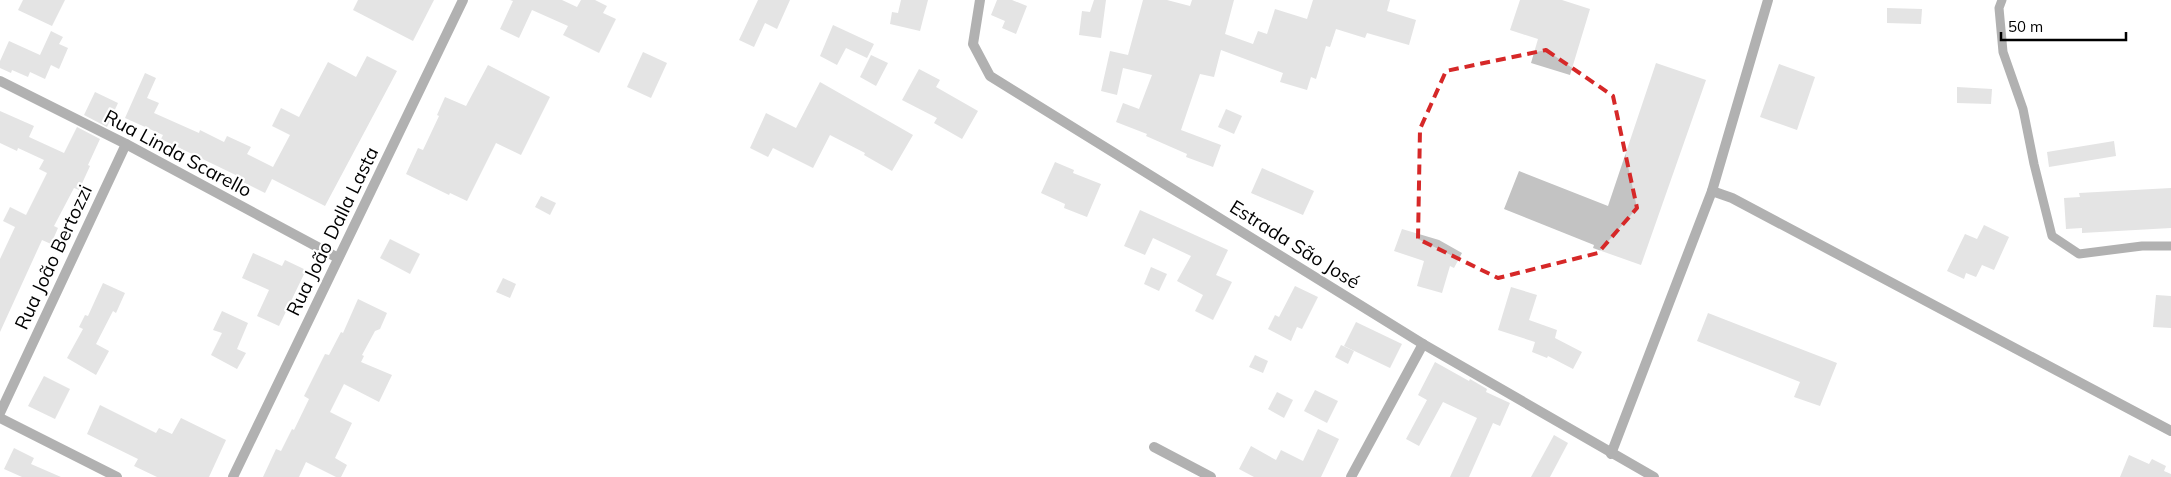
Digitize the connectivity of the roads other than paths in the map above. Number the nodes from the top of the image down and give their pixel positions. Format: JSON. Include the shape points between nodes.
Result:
{"nodes":[{"id":1,"x":463,"y":0,"type":"edge"},
{"id":2,"x":980,"y":0,"type":"edge"},
{"id":3,"x":1768,"y":0,"type":"edge"},
{"id":4,"x":2002,"y":0,"type":"edge"},
{"id":5,"x":0,"y":80,"type":"edge"},
{"id":6,"x":126,"y":144,"type":"junction"},
{"id":7,"x":1712,"y":191,"type":"junction"},
{"id":8,"x":2171,"y":246,"type":"edge"},
{"id":9,"x":338,"y":258,"type":"junction"},
{"id":10,"x":1423,"y":344,"type":"junction"},
{"id":11,"x":0,"y":413,"type":"edge"},
{"id":12,"x":0,"y":418,"type":"edge"},
{"id":13,"x":2171,"y":431,"type":"edge"},
{"id":14,"x":1154,"y":447,"type":"dead end"},
{"id":15,"x":1611,"y":454,"type":"junction"},
{"id":16,"x":117,"y":477,"type":"edge"},
{"id":17,"x":233,"y":477,"type":"edge"},
{"id":18,"x":1211,"y":477,"type":"edge"},
{"id":19,"x":1351,"y":477,"type":"edge"},
{"id":20,"x":1654,"y":477,"type":"edge"}],
"edges":[{"from":1,"to":9,"type":"street","name":"Rua João Dalla Lasta"},
{"from":2,"to":10,"type":"street","name":"Estrada São José","via":[[973,44],[990,76]]},
{"from":3,"to":7,"type":"street"},
{"from":4,"to":8,"type":"lane","via":[[1999,8],[2003,52],[2023,109],[2052,236],[2079,254],[2142,246]]},
{"from":5,"to":6,"type":"street","name":"Rua Linda Scarello"},
{"from":6,"to":9,"type":"street","name":"Rua Linda Scarello"},
{"from":6,"to":11,"type":"street","name":"Rua João Bertozzi"},
{"from":7,"to":13,"type":"street","via":[[1732,198]]},
{"from":7,"to":15,"type":"street"},
{"from":9,"to":17,"type":"street","name":"Rua João Dalla Lasta"},
{"from":10,"to":15,"type":"street","name":"Estrada São José"},
{"from":10,"to":19,"type":"street"},
{"from":12,"to":16,"type":"street"},
{"from":14,"to":18,"type":"street"},
{"from":15,"to":20,"type":"street","name":"Estrada São José"}]}
